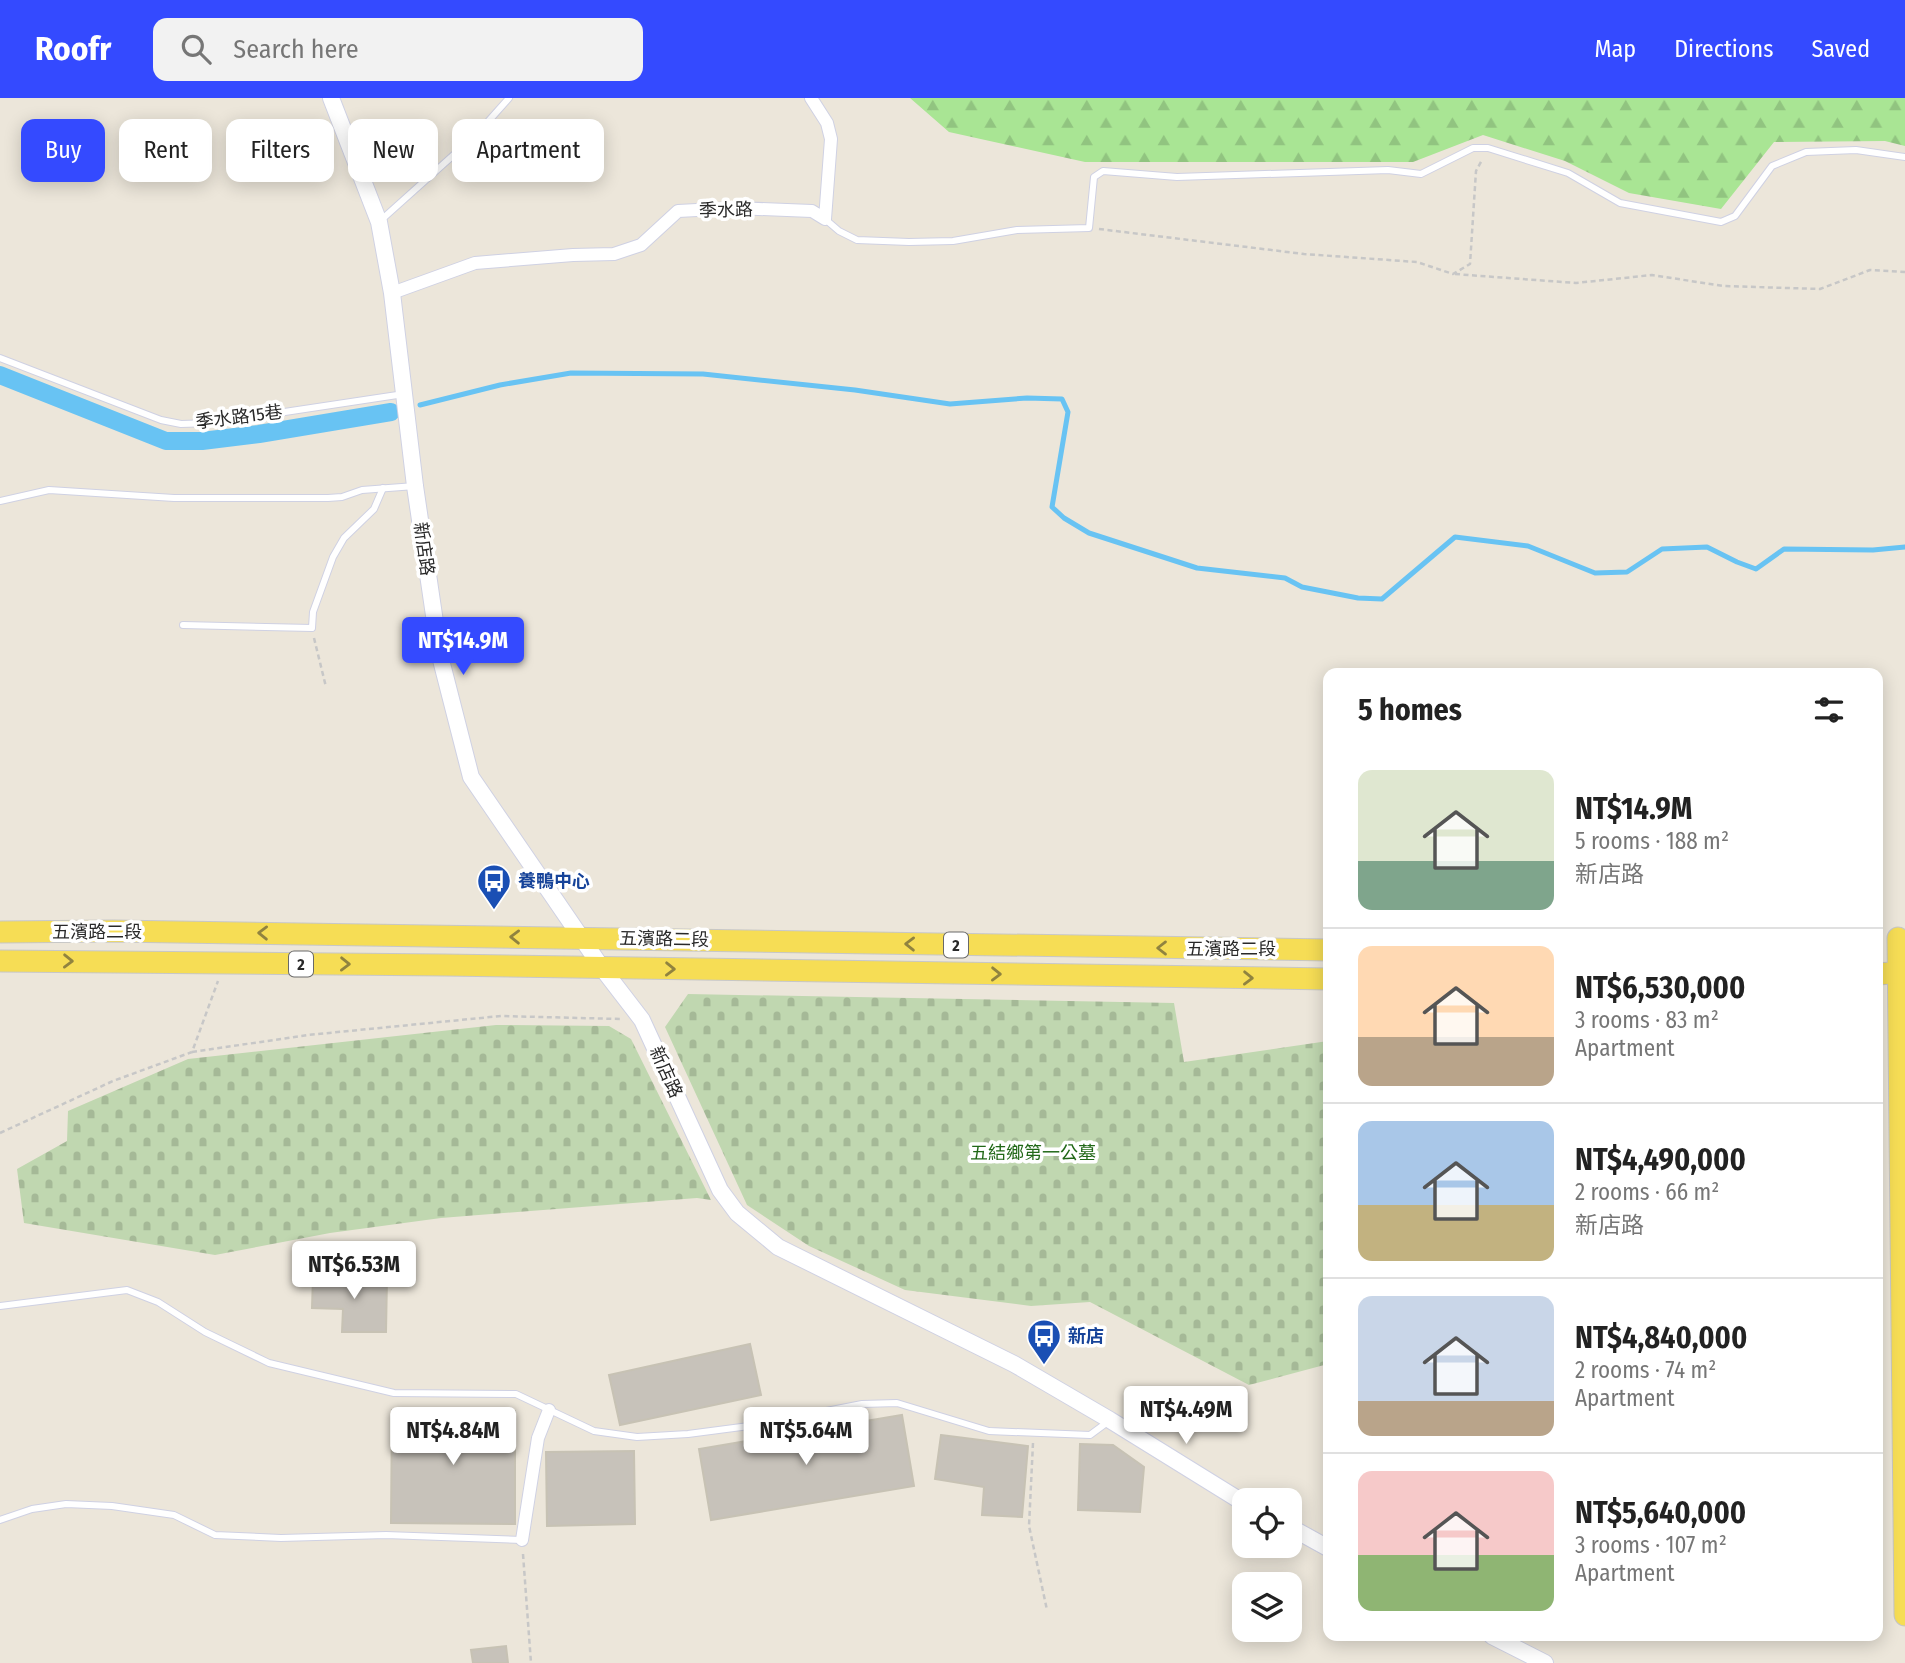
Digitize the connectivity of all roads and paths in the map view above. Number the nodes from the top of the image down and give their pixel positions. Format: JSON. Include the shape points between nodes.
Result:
{"nodes":[{"id":1,"x":331,"y":98,"type":"edge"},
{"id":2,"x":509,"y":98,"type":"edge"},
{"id":3,"x":811,"y":98,"type":"edge"},
{"id":4,"x":1488,"y":148,"type":"junction"},
{"id":5,"x":1905,"y":157,"type":"edge"},
{"id":6,"x":825,"y":219,"type":"junction"},
{"id":7,"x":379,"y":222,"type":"junction"},
{"id":8,"x":1089,"y":228,"type":"junction"},
{"id":9,"x":1905,"y":272,"type":"edge"},
{"id":10,"x":1453,"y":274,"type":"junction"},
{"id":11,"x":392,"y":293,"type":"junction"},
{"id":12,"x":0,"y":358,"type":"edge"},
{"id":13,"x":404,"y":394,"type":"junction"},
{"id":14,"x":415,"y":486,"type":"junction"},
{"id":15,"x":383,"y":488,"type":"junction"},
{"id":16,"x":0,"y":501,"type":"edge"},
{"id":17,"x":183,"y":625,"type":"dead end"},
{"id":18,"x":312,"y":628,"type":"junction"},
{"id":19,"x":326,"y":687,"type":"dead end"},
{"id":20,"x":0,"y":932,"type":"edge"},
{"id":21,"x":584,"y":938,"type":"junction"},
{"id":22,"x":1894,"y":938,"type":"edge"},
{"id":23,"x":1323,"y":950,"type":"edge"},
{"id":24,"x":0,"y":961,"type":"edge"},
{"id":25,"x":224,"y":963,"type":"junction"},
{"id":26,"x":602,"y":968,"type":"junction"},
{"id":27,"x":1894,"y":973,"type":"edge"},
{"id":28,"x":1323,"y":979,"type":"edge"},
{"id":29,"x":642,"y":1020,"type":"junction"},
{"id":30,"x":192,"y":1052,"type":"junction"},
{"id":31,"x":1903,"y":1126,"type":"edge"},
{"id":32,"x":0,"y":1133,"type":"edge"},
{"id":33,"x":0,"y":1306,"type":"edge"},
{"id":34,"x":549,"y":1410,"type":"junction"},
{"id":35,"x":1110,"y":1420,"type":"junction"},
{"id":36,"x":1033,"y":1433,"type":"junction"},
{"id":37,"x":1232,"y":1496,"type":"edge"},
{"id":38,"x":0,"y":1520,"type":"edge"},
{"id":39,"x":1302,"y":1534,"type":"edge"},
{"id":40,"x":523,"y":1540,"type":"junction"},
{"id":41,"x":1323,"y":1545,"type":"edge"},
{"id":42,"x":1047,"y":1610,"type":"dead end"},
{"id":43,"x":1905,"y":1615,"type":"edge"},
{"id":44,"x":1502,"y":1641,"type":"edge"},
{"id":45,"x":531,"y":1663,"type":"edge"},
{"id":46,"x":1545,"y":1663,"type":"edge"}],
"edges":[{"from":1,"to":7,"type":"street"},
{"from":2,"to":7,"type":"lane","via":[[477,134]]},
{"from":3,"to":6,"type":"street","via":[[831,139]]},
{"from":4,"to":5,"type":"lane","via":[[1568,173],[1620,203],[1721,222],[1735,216],[1772,166],[1806,152],[1856,150]]},
{"from":4,"to":8,"type":"lane","via":[[1474,148],[1421,174],[1388,170],[1177,177],[1103,171],[1094,177]]},
{"from":4,"to":10,"type":"path","via":[[1476,171],[1470,264]]},
{"from":6,"to":8,"type":"lane","via":[[857,240],[909,242],[953,241],[1017,230]]},
{"from":6,"to":11,"type":"street","name":"季水路","via":[[812,211],[678,211],[641,245],[614,254],[475,263]]},
{"from":7,"to":11,"type":"street"},
{"from":8,"to":10,"type":"path","via":[[1304,254],[1417,262]]},
{"from":9,"to":10,"type":"path","via":[[1870,270],[1819,289],[1723,286],[1652,275],[1576,283]]},
{"from":11,"to":13,"type":"street"},
{"from":12,"to":13,"type":"lane","name":"季水路15巷","via":[[181,424]]},
{"from":13,"to":14,"type":"street","name":"新店路"},
{"from":14,"to":15,"type":"lane"},
{"from":14,"to":21,"type":"street","name":"新店路","via":[[440,656],[471,777]]},
{"from":15,"to":16,"type":"lane","via":[[328,498],[174,498],[49,490]]},
{"from":15,"to":18,"type":"lane","via":[[374,509],[344,538],[333,557],[313,612]]},
{"from":17,"to":18,"type":"lane"},
{"from":18,"to":19,"type":"path"},
{"from":21,"to":20,"type":"main road","name":"五濱路二段","number":"2","one_way":true},
{"from":23,"to":21,"type":"main road","name":"五濱路二段","number":"2","one_way":true},
{"from":21,"to":26,"type":"street","name":"新店路"},
{"from":22,"to":27,"type":"main road"},
{"from":24,"to":25,"type":"main road","name":"五濱路二段","number":"2","one_way":true},
{"from":25,"to":26,"type":"main road","name":"五濱路二段","number":"2","one_way":true},
{"from":25,"to":30,"type":"path"},
{"from":26,"to":28,"type":"main road","name":"五濱路二段","number":"2","one_way":true},
{"from":26,"to":29,"type":"street","name":"新店路"},
{"from":27,"to":31,"type":"main road"},
{"from":29,"to":30,"type":"path","via":[[501,1016]]},
{"from":29,"to":35,"type":"street","name":"新店路","via":[[720,1191],[737,1213],[778,1247],[1014,1364]]},
{"from":30,"to":32,"type":"path","via":[[113,1081]]},
{"from":31,"to":43,"type":"main road"},
{"from":33,"to":34,"type":"lane","via":[[127,1290],[158,1302],[205,1332],[269,1363],[394,1393],[516,1394]]},
{"from":34,"to":36,"type":"lane","via":[[594,1431],[637,1437],[688,1434],[862,1404],[897,1403],[989,1431]]},
{"from":34,"to":40,"type":"street","via":[[538,1438]]},
{"from":35,"to":36,"type":"lane","via":[[1090,1436]]},
{"from":35,"to":37,"type":"street","name":"新店路"},
{"from":36,"to":42,"type":"path","via":[[1029,1526]]},
{"from":38,"to":40,"type":"lane","via":[[66,1504],[174,1515],[215,1535]]},
{"from":39,"to":41,"type":"street"},
{"from":40,"to":45,"type":"path"},
{"from":44,"to":46,"type":"street"}]}
